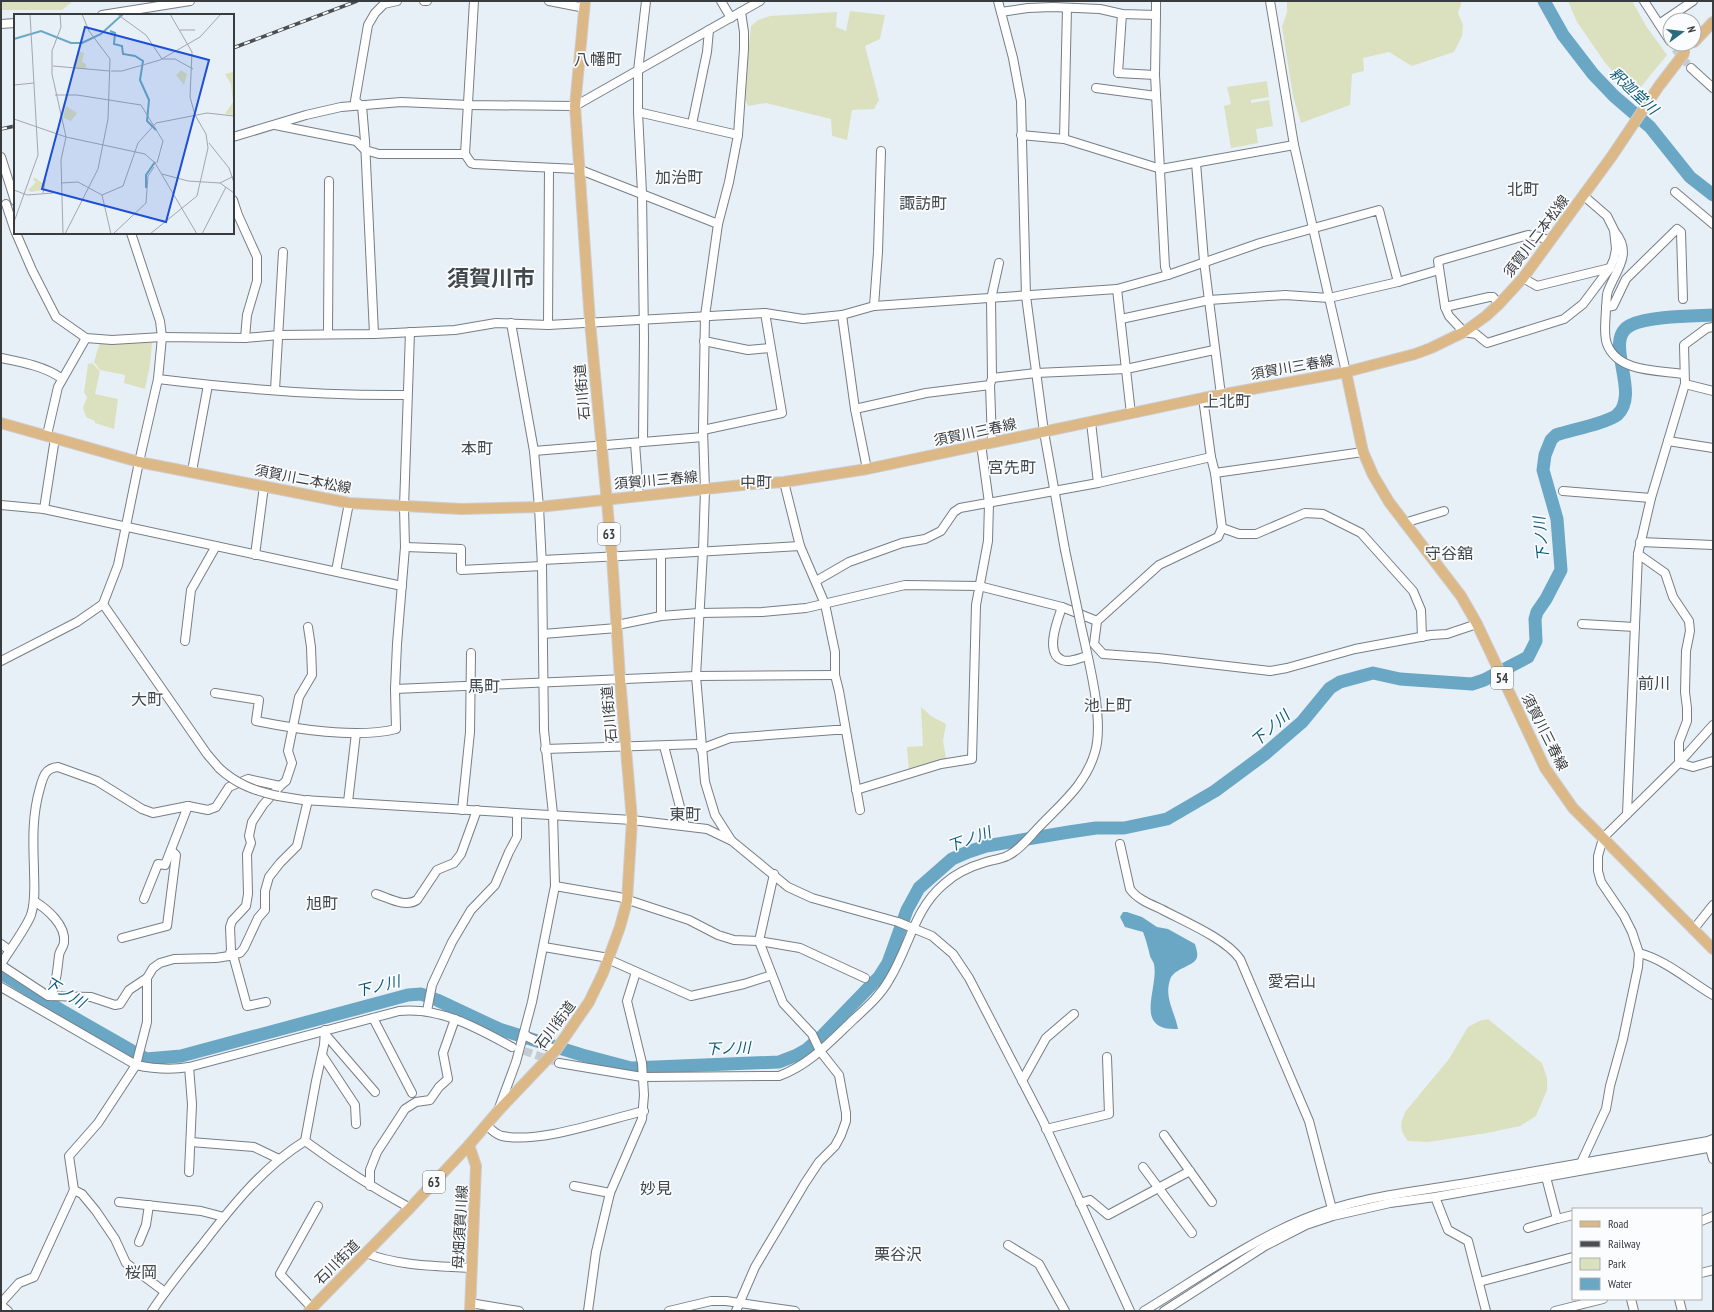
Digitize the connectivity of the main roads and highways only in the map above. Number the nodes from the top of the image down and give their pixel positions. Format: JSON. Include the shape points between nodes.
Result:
{"nodes":[{"id":1,"x":585,"y":4,"type":"edge"},
{"id":2,"x":1713,"y":22,"type":"edge"},
{"id":3,"x":1702,"y":31,"type":"edge"},
{"id":4,"x":1680,"y":52,"type":"edge"},
{"id":5,"x":1346,"y":372,"type":"junction"},
{"id":6,"x":1,"y":423,"type":"edge"},
{"id":7,"x":606,"y":499,"type":"junction"},
{"id":8,"x":1713,"y":950,"type":"edge"},
{"id":9,"x":469,"y":1145,"type":"junction"},
{"id":10,"x":470,"y":1307,"type":"edge"},
{"id":11,"x":311,"y":1309,"type":"edge"}],
"edges":[{"from":1,"to":7,"type":"main road","name":"石川街道","number":"63","via":[[575,106],[590,322]]},
{"from":2,"to":3,"type":"main road","name":"須賀川二本松線"},
{"from":4,"to":5,"type":"main road","name":"須賀川二本松線","bridge":true,"via":[[1584,196],[1523,278],[1499,304],[1464,332],[1415,354]]},
{"from":5,"to":7,"type":"main road","name":"須賀川三春線","via":[[1202,398],[867,469],[784,482]]},
{"from":5,"to":8,"type":"main road","name":"須賀川三春線","number":"54","via":[[1363,452],[1373,475],[1404,523],[1461,596],[1477,624],[1545,768],[1584,821]]},
{"from":6,"to":7,"type":"main road","name":"須賀川二本松線","via":[[139,462],[350,503],[462,509],[539,507]]},
{"from":7,"to":9,"type":"main road","name":"石川街道","number":"63","via":[[632,820],[627,900],[620,927],[589,1002],[556,1050]]},
{"from":9,"to":10,"type":"main road","name":"母畑須賀川線","via":[[476,1166]]},
{"from":9,"to":11,"type":"main road","name":"石川街道","number":"63"}]}
